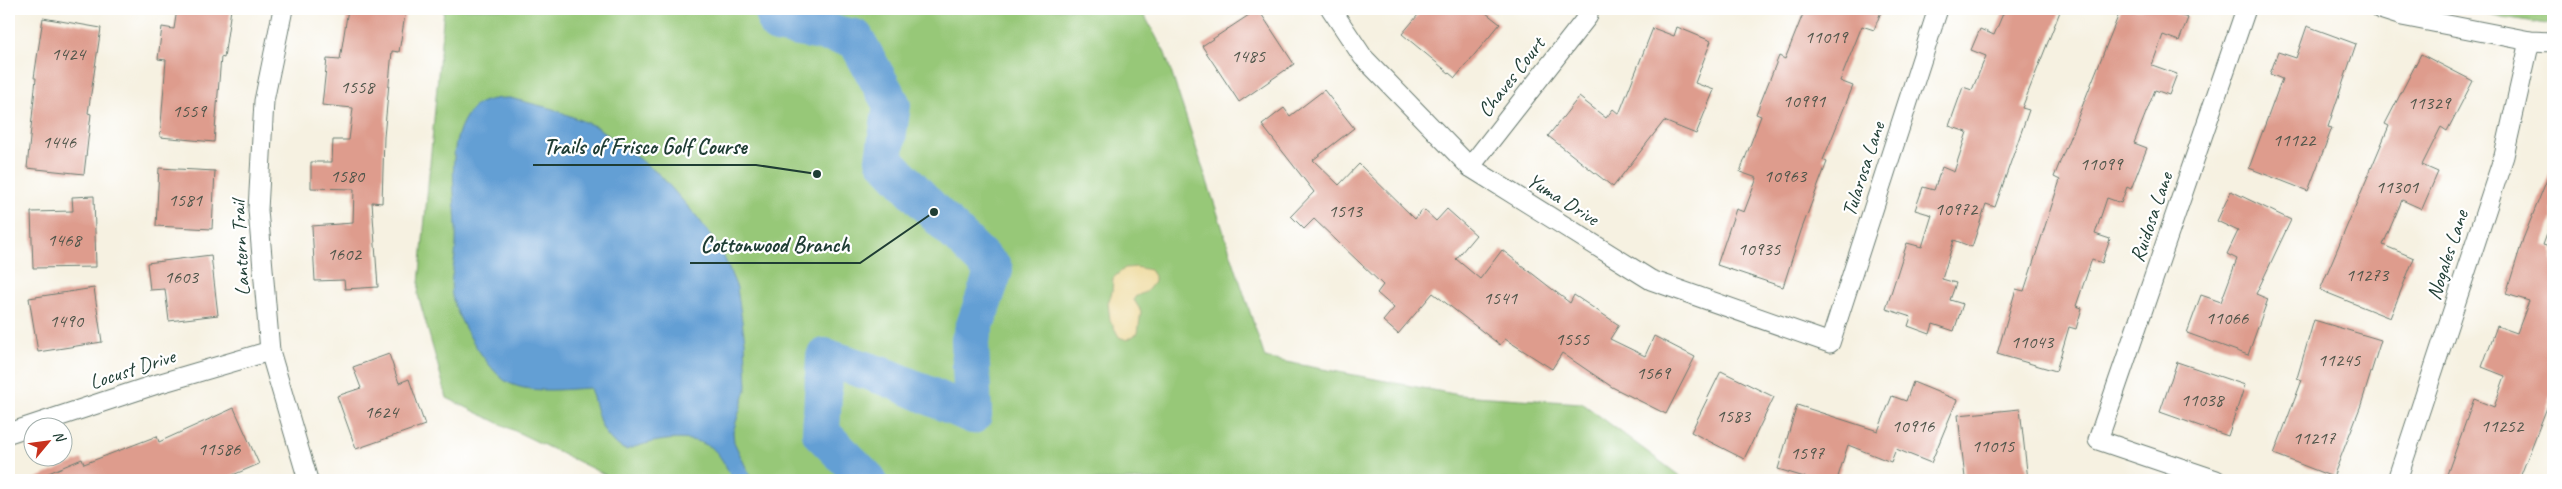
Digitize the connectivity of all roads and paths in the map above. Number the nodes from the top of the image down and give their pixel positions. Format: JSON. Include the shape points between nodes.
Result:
{"nodes":[{"id":1,"x":283,"y":9,"type":"edge"},
{"id":2,"x":1330,"y":9,"type":"edge"},
{"id":3,"x":1938,"y":9,"type":"edge"},
{"id":4,"x":2246,"y":9,"type":"edge"},
{"id":5,"x":2380,"y":9,"type":"edge"},
{"id":6,"x":1588,"y":16,"type":"dead end"},
{"id":7,"x":2530,"y":41,"type":"junction"},
{"id":8,"x":2553,"y":42,"type":"edge"},
{"id":9,"x":1470,"y":167,"type":"junction"},
{"id":10,"x":1830,"y":344,"type":"joint"},
{"id":11,"x":270,"y":351,"type":"junction"},
{"id":12,"x":9,"y":433,"type":"edge"},
{"id":13,"x":308,"y":480,"type":"edge"},
{"id":14,"x":2216,"y":480,"type":"edge"},
{"id":15,"x":2397,"y":480,"type":"edge"}],
"edges":[{"from":1,"to":11,"type":"street","name":"Lantern Trail","via":[[264,101],[258,210]]},
{"from":2,"to":9,"type":"street","name":"Yuma Drive","via":[[1363,57]]},
{"from":3,"to":10,"type":"street","name":"Tularosa Lane"},
{"from":4,"to":14,"type":"street","name":"Ruidosa Lane","via":[[2098,440]]},
{"from":5,"to":7,"type":"street"},
{"from":6,"to":9,"type":"street","name":"Chaves Court"},
{"from":7,"to":8,"type":"street"},
{"from":7,"to":15,"type":"street","name":"Nogales Lane","via":[[2504,156]]},
{"from":9,"to":10,"type":"street","name":"Yuma Drive","via":[[1651,280]]},
{"from":11,"to":12,"type":"street","name":"Locust Drive"},
{"from":11,"to":13,"type":"street","name":"Lantern Trail"}]}
